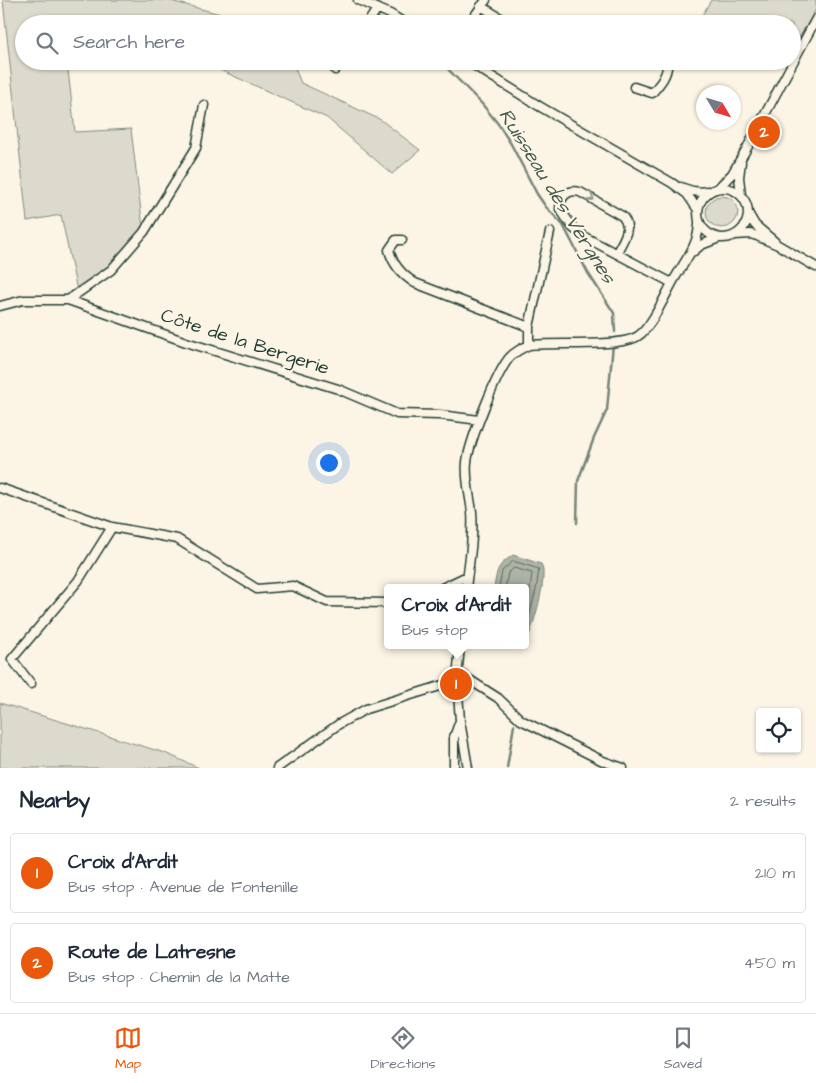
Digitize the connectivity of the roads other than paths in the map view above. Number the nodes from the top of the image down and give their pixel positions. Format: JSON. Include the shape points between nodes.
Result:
{"nodes":[{"id":1,"x":358,"y":0,"type":"edge"},
{"id":2,"x":370,"y":2,"type":"edge"},
{"id":3,"x":484,"y":3,"type":"edge"},
{"id":4,"x":377,"y":9,"type":"junction"},
{"id":5,"x":373,"y":15,"type":"edge"},
{"id":6,"x":392,"y":15,"type":"edge"},
{"id":7,"x":475,"y":15,"type":"edge"},
{"id":8,"x":499,"y":15,"type":"edge"},
{"id":9,"x":816,"y":19,"type":"edge"},
{"id":10,"x":801,"y":47,"type":"edge"},
{"id":11,"x":481,"y":70,"type":"edge"},
{"id":12,"x":667,"y":70,"type":"edge"},
{"id":13,"x":788,"y":70,"type":"edge"},
{"id":14,"x":634,"y":87,"type":"dead end"},
{"id":15,"x":204,"y":105,"type":"dead end"},
{"id":16,"x":746,"y":148,"type":"junction"},
{"id":17,"x":672,"y":183,"type":"junction"},
{"id":18,"x":719,"y":187,"type":"junction"},
{"id":19,"x":710,"y":191,"type":"junction"},
{"id":20,"x":741,"y":195,"type":"junction"},
{"id":21,"x":698,"y":210,"type":"junction"},
{"id":22,"x":748,"y":213,"type":"junction"},
{"id":23,"x":699,"y":220,"type":"junction"},
{"id":24,"x":550,"y":232,"type":"dead end"},
{"id":25,"x":735,"y":235,"type":"junction"},
{"id":26,"x":720,"y":238,"type":"junction"},
{"id":27,"x":402,"y":240,"type":"dead end"},
{"id":28,"x":778,"y":245,"type":"junction"},
{"id":29,"x":617,"y":252,"type":"junction"},
{"id":30,"x":689,"y":256,"type":"junction"},
{"id":31,"x":816,"y":267,"type":"edge"},
{"id":32,"x":672,"y":283,"type":"junction"},
{"id":33,"x":68,"y":300,"type":"junction"},
{"id":34,"x":0,"y":306,"type":"edge"},
{"id":35,"x":529,"y":327,"type":"junction"},
{"id":36,"x":529,"y":345,"type":"junction"},
{"id":37,"x":479,"y":420,"type":"junction"},
{"id":38,"x":0,"y":488,"type":"edge"},
{"id":39,"x":112,"y":527,"type":"junction"},
{"id":40,"x":467,"y":576,"type":"junction"},
{"id":41,"x":450,"y":584,"type":"edge"},
{"id":42,"x":466,"y":584,"type":"edge"},
{"id":43,"x":384,"y":603,"type":"edge"},
{"id":44,"x":460,"y":649,"type":"edge"},
{"id":45,"x":457,"y":679,"type":"junction"},
{"id":46,"x":31,"y":684,"type":"dead end"},
{"id":47,"x":460,"y":721,"type":"junction"},
{"id":48,"x":277,"y":768,"type":"edge"},
{"id":49,"x":454,"y":768,"type":"edge"},
{"id":50,"x":468,"y":768,"type":"edge"},
{"id":51,"x":623,"y":768,"type":"edge"}],
"edges":[{"from":1,"to":2,"type":"street"},
{"from":2,"to":4,"type":"street"},
{"from":3,"to":7,"type":"street"},
{"from":3,"to":8,"type":"street"},
{"from":4,"to":5,"type":"street"},
{"from":4,"to":6,"type":"street"},
{"from":9,"to":10,"type":"street"},
{"from":11,"to":17,"type":"street"},
{"from":12,"to":14,"type":"street","via":[[652,93]]},
{"from":13,"to":16,"type":"street"},
{"from":15,"to":33,"type":"street","via":[[196,148],[144,232],[111,270]]},
{"from":16,"to":18,"type":"street","via":[[732,174]]},
{"from":16,"to":20,"type":"street","via":[[740,166]]},
{"from":17,"to":19,"type":"street","via":[[692,191]]},
{"from":17,"to":21,"type":"street","via":[[687,194]]},
{"from":18,"to":19,"type":"street"},
{"from":18,"to":20,"type":"street","via":[[727,187]]},
{"from":19,"to":21,"type":"street","via":[[701,200]]},
{"from":20,"to":22,"type":"street","via":[[747,203]]},
{"from":21,"to":23,"type":"street"},
{"from":22,"to":25,"type":"street","via":[[745,226]]},
{"from":22,"to":28,"type":"street"},
{"from":23,"to":26,"type":"street","via":[[709,234]]},
{"from":23,"to":30,"type":"street","via":[[695,245]]},
{"from":24,"to":35,"type":"street"},
{"from":25,"to":26,"type":"street"},
{"from":25,"to":28,"type":"street","via":[[751,234]]},
{"from":26,"to":30,"type":"street","via":[[701,245]]},
{"from":27,"to":35,"type":"street","via":[[396,240],[389,250],[391,260],[407,278]]},
{"from":28,"to":31,"type":"street"},
{"from":29,"to":29,"type":"street","one_way":true,"via":[[573,228],[560,209],[562,197],[574,190],[622,216],[628,226]]},
{"from":29,"to":32,"type":"street"},
{"from":30,"to":32,"type":"street"},
{"from":32,"to":36,"type":"street","via":[[654,317],[639,336],[617,343]]},
{"from":33,"to":34,"type":"street","name":"Côte de la Bergerie","via":[[24,300]]},
{"from":33,"to":37,"type":"street","name":"Côte de la Bergerie","via":[[186,342],[338,389],[398,414]]},
{"from":35,"to":36,"type":"street"},
{"from":36,"to":37,"type":"street","via":[[509,358]]},
{"from":37,"to":40,"type":"street","via":[[467,461],[472,529]]},
{"from":38,"to":39,"type":"street"},
{"from":39,"to":43,"type":"street","via":[[177,539],[257,589],[293,586],[327,602]]},
{"from":39,"to":46,"type":"street","via":[[78,581],[12,659]]},
{"from":40,"to":41,"type":"street"},
{"from":40,"to":42,"type":"street"},
{"from":44,"to":45,"type":"street"},
{"from":45,"to":47,"type":"street"},
{"from":45,"to":48,"type":"street","via":[[366,709]]},
{"from":45,"to":51,"type":"street","via":[[462,675],[466,677],[498,698],[521,720]]},
{"from":47,"to":49,"type":"street","via":[[454,738]]},
{"from":47,"to":50,"type":"street"}]}
